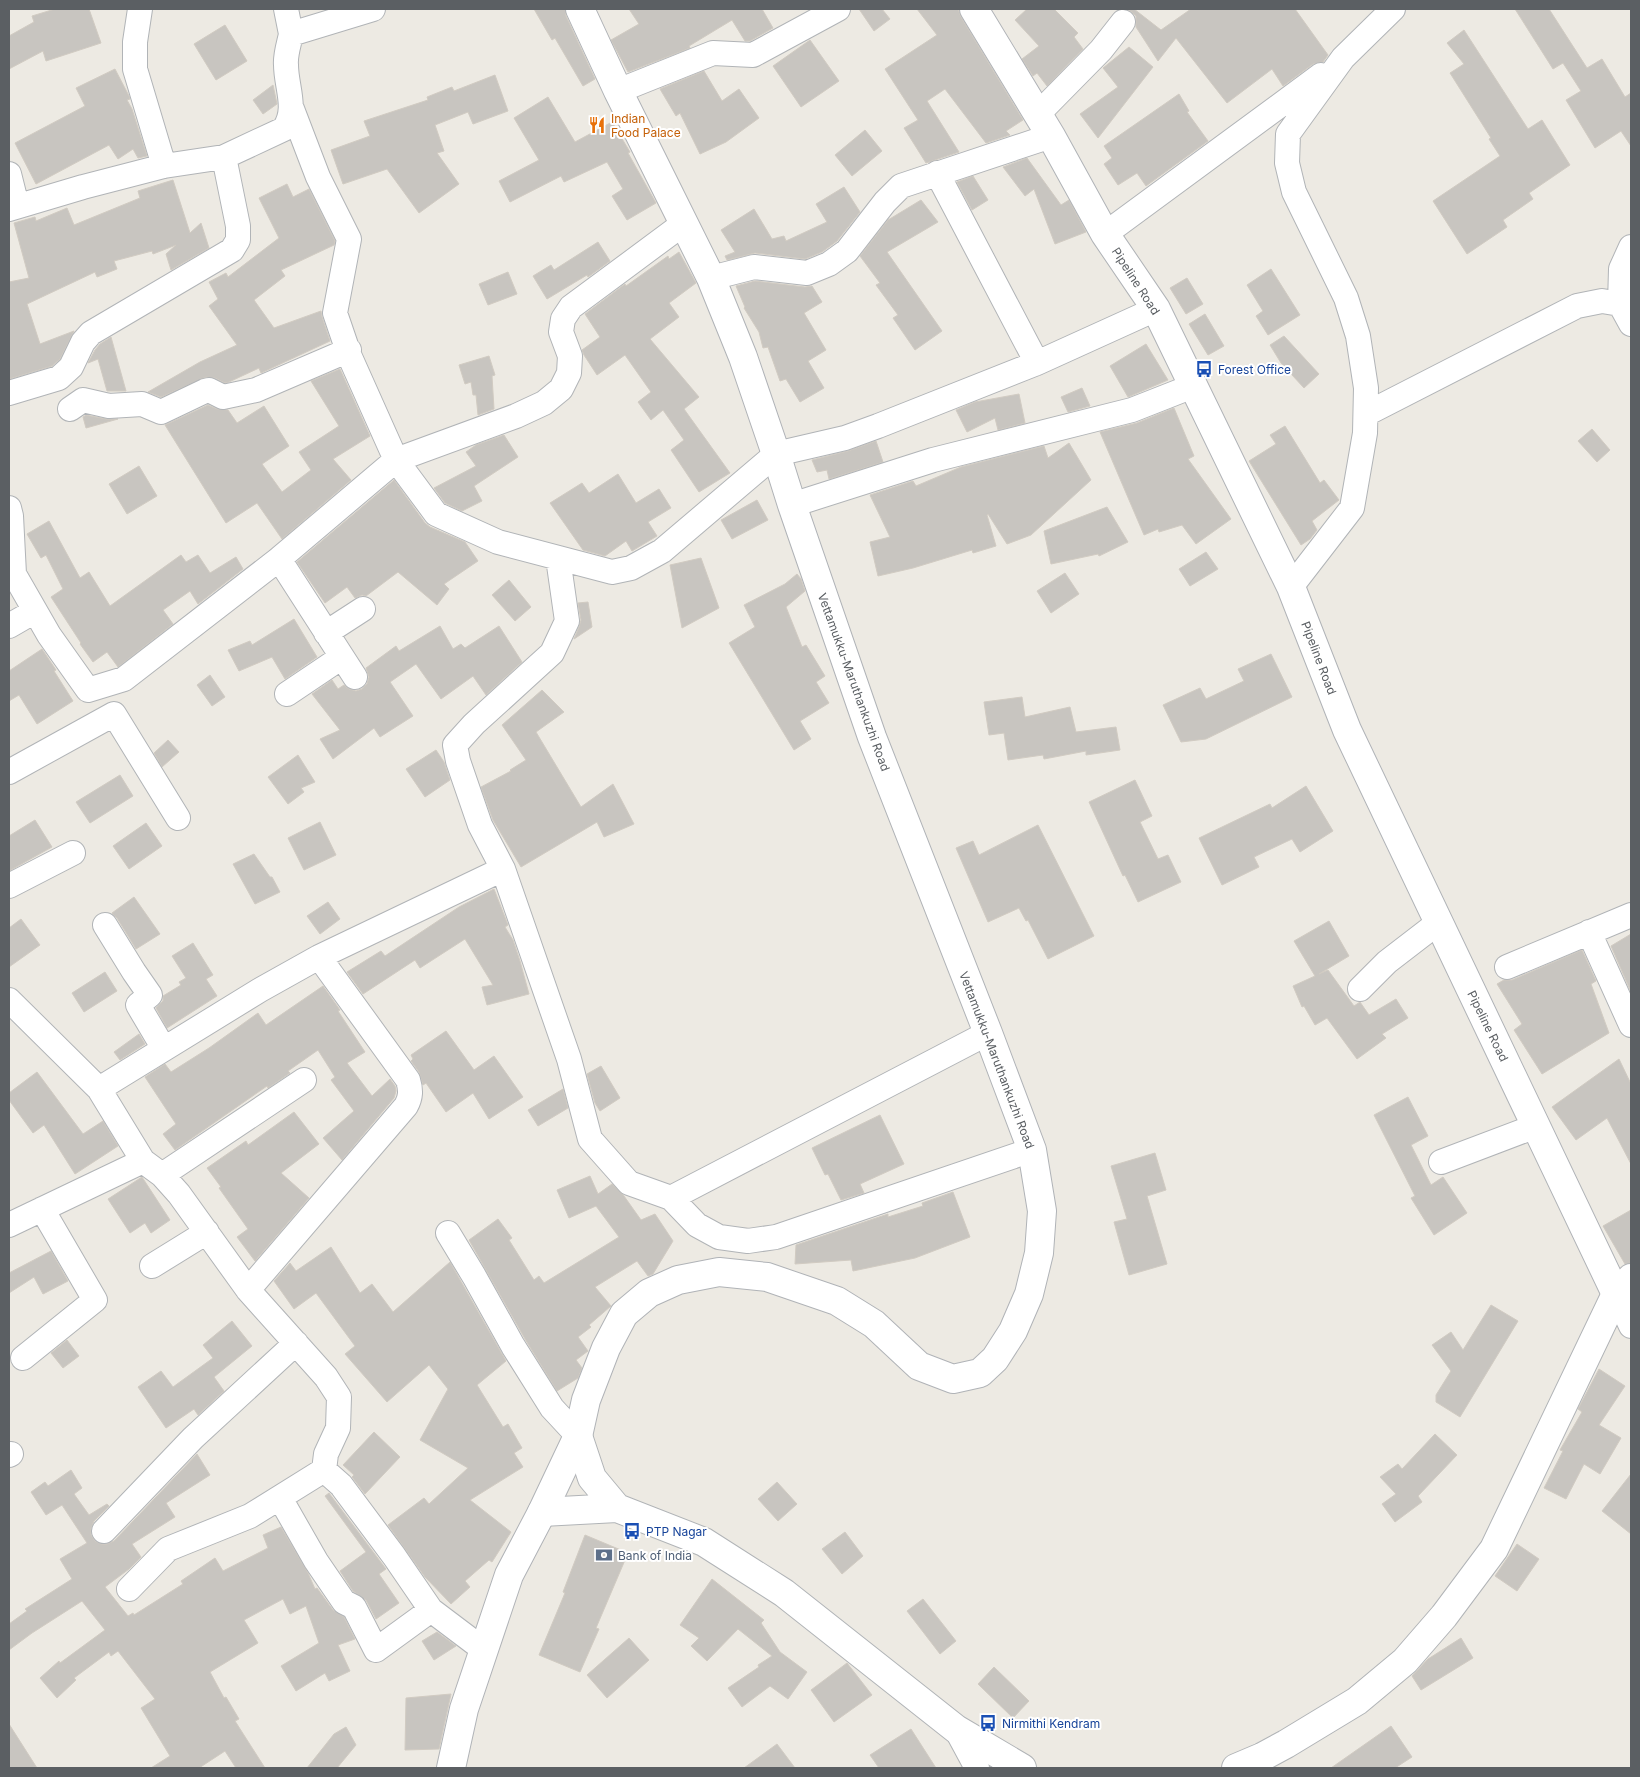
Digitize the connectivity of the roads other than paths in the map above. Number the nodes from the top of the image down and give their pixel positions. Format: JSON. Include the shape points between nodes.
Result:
{"nodes":[{"id":1,"x":140,"y":9,"type":"edge"},
{"id":2,"x":286,"y":9,"type":"edge"},
{"id":3,"x":373,"y":9,"type":"edge"},
{"id":4,"x":580,"y":9,"type":"edge"},
{"id":5,"x":838,"y":9,"type":"edge"},
{"id":6,"x":974,"y":9,"type":"edge"},
{"id":7,"x":1393,"y":9,"type":"edge"},
{"id":8,"x":1123,"y":22,"type":"dead end"},
{"id":9,"x":291,"y":34,"type":"junction"},
{"id":10,"x":1343,"y":58,"type":"junction"},
{"id":11,"x":618,"y":91,"type":"junction"},
{"id":12,"x":292,"y":109,"type":"junction"},
{"id":13,"x":1045,"y":125,"type":"junction"},
{"id":14,"x":224,"y":156,"type":"junction"},
{"id":15,"x":164,"y":166,"type":"junction"},
{"id":16,"x":9,"y":174,"type":"edge"},
{"id":17,"x":937,"y":174,"type":"junction"},
{"id":18,"x":13,"y":208,"type":"edge"},
{"id":19,"x":683,"y":224,"type":"junction"},
{"id":20,"x":1105,"y":234,"type":"junction"},
{"id":21,"x":1631,"y":247,"type":"edge"},
{"id":22,"x":711,"y":278,"type":"junction"},
{"id":23,"x":1156,"y":309,"type":"junction"},
{"id":24,"x":1626,"y":314,"type":"edge"},
{"id":25,"x":349,"y":350,"type":"junction"},
{"id":26,"x":1037,"y":363,"type":"junction"},
{"id":27,"x":1192,"y":386,"type":"junction"},
{"id":28,"x":9,"y":393,"type":"edge"},
{"id":29,"x":70,"y":409,"type":"dead end"},
{"id":30,"x":1366,"y":414,"type":"junction"},
{"id":31,"x":776,"y":454,"type":"junction"},
{"id":32,"x":396,"y":460,"type":"junction"},
{"id":33,"x":792,"y":505,"type":"junction"},
{"id":34,"x":9,"y":508,"type":"edge"},
{"id":35,"x":558,"y":558,"type":"junction"},
{"id":36,"x":279,"y":559,"type":"junction"},
{"id":37,"x":1291,"y":587,"type":"junction"},
{"id":38,"x":363,"y":609,"type":"dead end"},
{"id":39,"x":35,"y":611,"type":"junction"},
{"id":40,"x":9,"y":626,"type":"edge"},
{"id":41,"x":326,"y":633,"type":"junction"},
{"id":42,"x":342,"y":656,"type":"junction"},
{"id":43,"x":355,"y":676,"type":"dead end"},
{"id":44,"x":287,"y":694,"type":"dead end"},
{"id":45,"x":9,"y":772,"type":"edge"},
{"id":46,"x":178,"y":818,"type":"dead end"},
{"id":47,"x":73,"y":853,"type":"dead end"},
{"id":48,"x":503,"y":869,"type":"junction"},
{"id":49,"x":9,"y":886,"type":"edge"},
{"id":50,"x":1631,"y":915,"type":"edge"},
{"id":51,"x":1438,"y":922,"type":"junction"},
{"id":52,"x":105,"y":925,"type":"dead end"},
{"id":53,"x":1589,"y":932,"type":"junction"},
{"id":54,"x":319,"y":957,"type":"junction"},
{"id":55,"x":1507,"y":966,"type":"dead end"},
{"id":56,"x":1360,"y":989,"type":"dead end"},
{"id":57,"x":9,"y":1000,"type":"edge"},
{"id":58,"x":1631,"y":1025,"type":"edge"},
{"id":59,"x":988,"y":1034,"type":"junction"},
{"id":60,"x":164,"y":1049,"type":"junction"},
{"id":61,"x":304,"y":1080,"type":"dead end"},
{"id":62,"x":99,"y":1089,"type":"junction"},
{"id":63,"x":1536,"y":1126,"type":"junction"},
{"id":64,"x":1032,"y":1150,"type":"junction"},
{"id":65,"x":1441,"y":1162,"type":"dead end"},
{"id":66,"x":152,"y":1168,"type":"junction"},
{"id":67,"x":671,"y":1198,"type":"junction"},
{"id":68,"x":42,"y":1209,"type":"junction"},
{"id":69,"x":9,"y":1225,"type":"edge"},
{"id":70,"x":206,"y":1232,"type":"junction"},
{"id":71,"x":448,"y":1233,"type":"dead end"},
{"id":72,"x":152,"y":1266,"type":"dead end"},
{"id":73,"x":1624,"y":1286,"type":"edge"},
{"id":74,"x":248,"y":1290,"type":"junction"},
{"id":75,"x":1631,"y":1326,"type":"edge"},
{"id":76,"x":296,"y":1343,"type":"junction"},
{"id":77,"x":23,"y":1358,"type":"dead end"},
{"id":78,"x":578,"y":1436,"type":"junction"},
{"id":79,"x":324,"y":1470,"type":"junction"},
{"id":80,"x":280,"y":1498,"type":"junction"},
{"id":81,"x":617,"y":1508,"type":"junction"},
{"id":82,"x":542,"y":1512,"type":"junction"},
{"id":83,"x":104,"y":1531,"type":"dead end"},
{"id":84,"x":129,"y":1589,"type":"dead end"},
{"id":85,"x":431,"y":1610,"type":"junction"},
{"id":86,"x":484,"y":1650,"type":"junction"},
{"id":87,"x":956,"y":1729,"type":"junction"},
{"id":88,"x":451,"y":1768,"type":"edge"},
{"id":89,"x":977,"y":1768,"type":"edge"},
{"id":90,"x":1022,"y":1768,"type":"edge"},
{"id":91,"x":1236,"y":1768,"type":"edge"}],
"edges":[{"from":1,"to":15,"type":"street","via":[[135,70]]},
{"from":2,"to":9,"type":"street"},
{"from":3,"to":9,"type":"street"},
{"from":4,"to":11,"type":"main road","name":"Vettamukku-Maruthankuzhi Road"},
{"from":5,"to":11,"type":"street","via":[[753,55],[713,53]]},
{"from":6,"to":13,"type":"main road","name":"Pipeline Road"},
{"from":7,"to":10,"type":"street"},
{"from":8,"to":13,"type":"street"},
{"from":9,"to":12,"type":"street","via":[[285,62]]},
{"from":10,"to":20,"type":"street"},
{"from":10,"to":30,"type":"street","via":[[1288,134],[1287,163],[1294,192],[1346,298],[1358,336],[1366,388]]},
{"from":11,"to":19,"type":"main road","name":"Vettamukku-Maruthankuzhi Road"},
{"from":12,"to":14,"type":"street","via":[[284,129]]},
{"from":12,"to":25,"type":"street","via":[[318,177],[350,239],[335,312]]},
{"from":13,"to":17,"type":"street"},
{"from":13,"to":20,"type":"main road","name":"Pipeline Road"},
{"from":14,"to":15,"type":"street"},
{"from":14,"to":28,"type":"street","via":[[238,226],[238,240],[232,250],[91,333],[71,367],[59,378]]},
{"from":15,"to":18,"type":"street"},
{"from":16,"to":18,"type":"street"},
{"from":17,"to":22,"type":"street","via":[[901,186],[847,251],[829,264],[807,273],[754,267]]},
{"from":17,"to":26,"type":"street"},
{"from":19,"to":22,"type":"main road","name":"Vettamukku-Maruthankuzhi Road"},
{"from":19,"to":32,"type":"street","via":[[571,307],[563,319],[561,332],[570,356],[569,373],[561,390],[544,403],[516,416]]},
{"from":20,"to":23,"type":"main road","name":"Pipeline Road"},
{"from":21,"to":24,"type":"street","via":[[1621,268]]},
{"from":22,"to":31,"type":"main road","name":"Vettamukku-Maruthankuzhi Road","via":[[743,357]]},
{"from":23,"to":26,"type":"street"},
{"from":23,"to":27,"type":"main road","name":"Pipeline Road"},
{"from":24,"to":30,"type":"street","via":[[1602,301],[1577,306]]},
{"from":25,"to":29,"type":"street","via":[[256,390],[223,397],[209,390],[161,412],[142,404],[109,406],[83,400]]},
{"from":25,"to":32,"type":"street"},
{"from":26,"to":31,"type":"street","via":[[845,438]]},
{"from":27,"to":33,"type":"street","via":[[1132,410],[933,460]]},
{"from":27,"to":37,"type":"main road","name":"Pipeline Road"},
{"from":30,"to":37,"type":"street","via":[[1352,508]]},
{"from":31,"to":33,"type":"main road","name":"Vettamukku-Maruthankuzhi Road"},
{"from":31,"to":35,"type":"street","via":[[662,551],[631,568],[612,572]]},
{"from":32,"to":35,"type":"street","via":[[436,514],[498,542]]},
{"from":32,"to":36,"type":"street"},
{"from":33,"to":59,"type":"main road","name":"Vettamukku-Maruthankuzhi Road","via":[[872,738]]},
{"from":34,"to":39,"type":"street","via":[[14,574]]},
{"from":35,"to":48,"type":"street","via":[[567,622],[552,653],[454,745],[480,825]]},
{"from":36,"to":39,"type":"street","via":[[124,679],[88,690]]},
{"from":36,"to":41,"type":"street"},
{"from":37,"to":51,"type":"main road","name":"Pipeline Road","via":[[1347,730]]},
{"from":38,"to":41,"type":"street"},
{"from":39,"to":40,"type":"street"},
{"from":41,"to":42,"type":"street"},
{"from":42,"to":43,"type":"street"},
{"from":42,"to":44,"type":"street"},
{"from":45,"to":46,"type":"street","via":[[114,714]]},
{"from":47,"to":49,"type":"street"},
{"from":48,"to":54,"type":"street"},
{"from":48,"to":67,"type":"street","via":[[569,1059],[590,1139],[629,1183]]},
{"from":50,"to":53,"type":"street"},
{"from":51,"to":56,"type":"street","via":[[1387,962]]},
{"from":51,"to":63,"type":"main road","name":"Pipeline Road"},
{"from":52,"to":60,"type":"street","via":[[150,995],[138,1005]]},
{"from":53,"to":55,"type":"street"},
{"from":53,"to":58,"type":"street"},
{"from":54,"to":60,"type":"street"},
{"from":54,"to":74,"type":"street","via":[[408,1080],[410,1099]]},
{"from":57,"to":62,"type":"street"},
{"from":59,"to":64,"type":"main road","name":"Vettamukku-Maruthankuzhi Road"},
{"from":59,"to":67,"type":"street"},
{"from":60,"to":62,"type":"street"},
{"from":61,"to":66,"type":"street"},
{"from":62,"to":66,"type":"street"},
{"from":63,"to":65,"type":"street"},
{"from":63,"to":73,"type":"main road","name":"Pipeline Road"},
{"from":64,"to":67,"type":"street","via":[[776,1237],[748,1241],[719,1237],[697,1225]]},
{"from":64,"to":78,"type":"main road","name":"Vettamukku-Maruthankuzhi Road","via":[[1042,1211],[1039,1253],[1029,1294],[1014,1331],[980,1373],[953,1379],[919,1366],[874,1324],[837,1300],[767,1277],[719,1272],[678,1280],[648,1293],[624,1314],[606,1348],[586,1400]]},
{"from":66,"to":68,"type":"street"},
{"from":66,"to":70,"type":"street","via":[[179,1194]]},
{"from":68,"to":69,"type":"street"},
{"from":68,"to":77,"type":"street","via":[[95,1300]]},
{"from":70,"to":72,"type":"street"},
{"from":70,"to":74,"type":"street"},
{"from":71,"to":78,"type":"street","via":[[522,1362],[552,1408]]},
{"from":73,"to":75,"type":"street","name":"Pipeline Road"},
{"from":73,"to":91,"type":"main road","via":[[1494,1549],[1444,1616],[1405,1661],[1357,1701],[1286,1744]]},
{"from":74,"to":76,"type":"street"},
{"from":76,"to":79,"type":"street","via":[[339,1397],[338,1428],[326,1454]]},
{"from":76,"to":83,"type":"street","via":[[193,1438]]},
{"from":78,"to":81,"type":"main road","via":[[592,1478]]},
{"from":78,"to":82,"type":"main road","name":"Vettamukku-Maruthankuzhi Road"},
{"from":79,"to":80,"type":"street"},
{"from":79,"to":85,"type":"street","via":[[341,1485]]},
{"from":80,"to":84,"type":"street","via":[[250,1516],[168,1549]]},
{"from":80,"to":85,"type":"street","via":[[344,1602],[354,1607],[376,1650]]},
{"from":81,"to":82,"type":"main road"},
{"from":81,"to":87,"type":"main road","via":[[704,1542],[784,1593]]},
{"from":82,"to":86,"type":"main road","name":"Vettamukku-Maruthankuzhi Road","via":[[509,1575]]},
{"from":85,"to":86,"type":"street"},
{"from":86,"to":88,"type":"main road","name":"Vettamukku-Maruthankuzhi Road","via":[[464,1708]]},
{"from":87,"to":89,"type":"street"},
{"from":87,"to":90,"type":"main road"}]}
